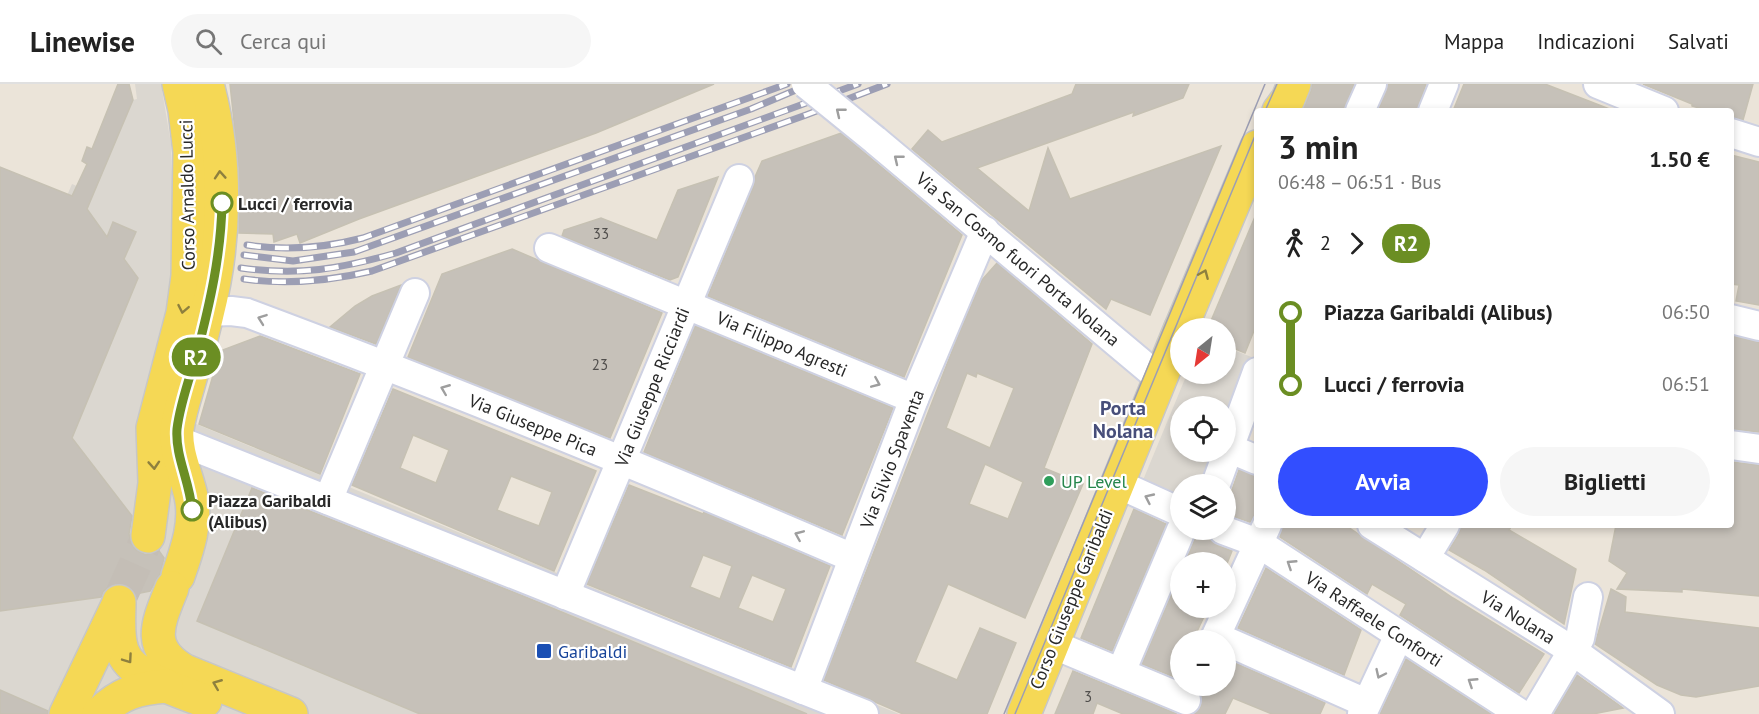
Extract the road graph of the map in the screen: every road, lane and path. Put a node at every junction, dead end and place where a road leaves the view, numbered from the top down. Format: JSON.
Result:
{"nodes":[{"id":1,"x":179,"y":84,"type":"edge"},
{"id":2,"x":207,"y":84,"type":"edge"},
{"id":3,"x":806,"y":84,"type":"edge"},
{"id":4,"x":1294,"y":84,"type":"edge"},
{"id":5,"x":1372,"y":84,"type":"edge"},
{"id":6,"x":1444,"y":84,"type":"edge"},
{"id":7,"x":1598,"y":84,"type":"edge"},
{"id":8,"x":1281,"y":108,"type":"edge"},
{"id":9,"x":1361,"y":108,"type":"edge"},
{"id":10,"x":1434,"y":108,"type":"edge"},
{"id":11,"x":1657,"y":108,"type":"edge"},
{"id":12,"x":1254,"y":162,"type":"edge"},
{"id":13,"x":739,"y":179,"type":"dead end"},
{"id":14,"x":1249,"y":186,"type":"edge"},
{"id":15,"x":985,"y":231,"type":"junction"},
{"id":16,"x":549,"y":248,"type":"dead end"},
{"id":17,"x":415,"y":293,"type":"dead end"},
{"id":18,"x":686,"y":304,"type":"junction"},
{"id":19,"x":208,"y":312,"type":"junction"},
{"id":20,"x":1186,"y":318,"type":"edge"},
{"id":21,"x":1734,"y":320,"type":"edge"},
{"id":22,"x":1759,"y":326,"type":"edge"},
{"id":23,"x":1170,"y":355,"type":"edge"},
{"id":24,"x":385,"y":364,"type":"junction"},
{"id":25,"x":1161,"y":376,"type":"junction"},
{"id":26,"x":1254,"y":380,"type":"edge"},
{"id":27,"x":914,"y":399,"type":"junction"},
{"id":28,"x":171,"y":423,"type":"junction"},
{"id":29,"x":1236,"y":425,"type":"edge"},
{"id":30,"x":1734,"y":445,"type":"edge"},
{"id":31,"x":1759,"y":448,"type":"edge"},
{"id":32,"x":1236,"y":452,"type":"edge"},
{"id":33,"x":1254,"y":459,"type":"edge"},
{"id":34,"x":621,"y":461,"type":"junction"},
{"id":35,"x":1118,"y":484,"type":"junction"},
{"id":36,"x":328,"y":500,"type":"junction"},
{"id":37,"x":1170,"y":507,"type":"edge"},
{"id":38,"x":1377,"y":528,"type":"edge"},
{"id":39,"x":1443,"y":528,"type":"edge"},
{"id":40,"x":1236,"y":531,"type":"edge"},
{"id":41,"x":1262,"y":534,"type":"edge"},
{"id":42,"x":147,"y":536,"type":"tunnel mouth"},
{"id":43,"x":1176,"y":540,"type":"edge"},
{"id":44,"x":853,"y":558,"type":"junction"},
{"id":45,"x":1425,"y":558,"type":"junction"},
{"id":46,"x":565,"y":595,"type":"junction"},
{"id":47,"x":1588,"y":597,"type":"dead end"},
{"id":48,"x":1224,"y":630,"type":"edge"},
{"id":49,"x":1398,"y":635,"type":"junction"},
{"id":50,"x":1052,"y":644,"type":"junction"},
{"id":51,"x":1236,"y":648,"type":"edge"},
{"id":52,"x":1573,"y":651,"type":"junction"},
{"id":53,"x":1121,"y":672,"type":"junction"},
{"id":54,"x":166,"y":686,"type":"junction"},
{"id":55,"x":802,"y":690,"type":"junction"},
{"id":56,"x":1189,"y":700,"type":"edge"},
{"id":57,"x":1364,"y":709,"type":"edge"},
{"id":58,"x":66,"y":714,"type":"edge"},
{"id":59,"x":99,"y":714,"type":"edge"},
{"id":60,"x":236,"y":714,"type":"edge"},
{"id":61,"x":291,"y":714,"type":"edge"},
{"id":62,"x":864,"y":714,"type":"edge"},
{"id":63,"x":1024,"y":714,"type":"edge"},
{"id":64,"x":1521,"y":714,"type":"edge"},
{"id":65,"x":1535,"y":714,"type":"edge"},
{"id":66,"x":1660,"y":714,"type":"edge"}],
"edges":[{"from":1,"to":28,"type":"main road","name":"Corso Arnaldo Lucci","one_way":true},
{"from":19,"to":2,"type":"main road","name":"Corso Arnaldo Lucci","one_way":true},
{"from":15,"to":3,"type":"street","name":"Via San Cosmo fuori Porta Nolana","one_way":true,"bridge":true},
{"from":4,"to":8,"type":"main road"},
{"from":5,"to":9,"type":"street"},
{"from":6,"to":10,"type":"street"},
{"from":7,"to":11,"type":"street"},
{"from":12,"to":14,"type":"main road"},
{"from":13,"to":18,"type":"street","name":"Via Giuseppe Ricciardi"},
{"from":20,"to":14,"type":"main road","one_way":true},
{"from":15,"to":25,"type":"street","name":"Via San Cosmo fuori Porta Nolana"},
{"from":15,"to":27,"type":"street","name":"Via Silvio Spaventa"},
{"from":16,"to":18,"type":"street","name":"Via Filippo Agresti"},
{"from":17,"to":24,"type":"street"},
{"from":18,"to":27,"type":"street","name":"Via Filippo Agresti","one_way":true},
{"from":18,"to":34,"type":"street","name":"Via Giuseppe Ricciardi"},
{"from":24,"to":19,"type":"street","name":"Via Giuseppe Pica","one_way":true},
{"from":19,"to":28,"type":"main road","name":"Corso Arnaldo Lucci"},
{"from":21,"to":22,"type":"street"},
{"from":23,"to":25,"type":"main road"},
{"from":34,"to":24,"type":"street","name":"Via Giuseppe Pica","one_way":true},
{"from":24,"to":36,"type":"street"},
{"from":25,"to":35,"type":"main road","name":"Corso Giuseppe Garibaldi"},
{"from":26,"to":29,"type":"street"},
{"from":27,"to":44,"type":"street","name":"Via Silvio Spaventa"},
{"from":28,"to":36,"type":"street"},
{"from":28,"to":42,"type":"main road","one_way":true},
{"from":61,"to":28,"type":"main road","one_way":true},
{"from":30,"to":31,"type":"street"},
{"from":32,"to":33,"type":"street"},
{"from":44,"to":34,"type":"street","name":"Via Giuseppe Pica","one_way":true},
{"from":34,"to":46,"type":"street","name":"Via Giuseppe Ricciardi"},
{"from":37,"to":35,"type":"street","one_way":true},
{"from":35,"to":50,"type":"main road","name":"Corso Giuseppe Garibaldi"},
{"from":36,"to":46,"type":"street"},
{"from":38,"to":45,"type":"street","name":"Via Nolana"},
{"from":39,"to":45,"type":"street"},
{"from":40,"to":41,"type":"street","name":"Via Raffaele Conforti"},
{"from":41,"to":48,"type":"street"},
{"from":49,"to":41,"type":"street","name":"Via Raffaele Conforti","one_way":true},
{"from":43,"to":53,"type":"street"},
{"from":44,"to":55,"type":"street","name":"Via Silvio Spaventa"},
{"from":45,"to":52,"type":"street","name":"Via Nolana"},
{"from":46,"to":55,"type":"street"},
{"from":47,"to":52,"type":"street"},
{"from":49,"to":57,"type":"street","one_way":true},
{"from":64,"to":49,"type":"street","name":"Via Raffaele Conforti","one_way":true},
{"from":50,"to":53,"type":"street"},
{"from":50,"to":63,"type":"main road","name":"Corso Giuseppe Garibaldi"},
{"from":51,"to":57,"type":"street"},
{"from":52,"to":65,"type":"street"},
{"from":52,"to":66,"type":"street","name":"Via Nolana"},
{"from":53,"to":56,"type":"street"},
{"from":58,"to":54,"type":"main road","one_way":true},
{"from":54,"to":59,"type":"main road"},
{"from":54,"to":60,"type":"main road"},
{"from":55,"to":62,"type":"street"}]}
